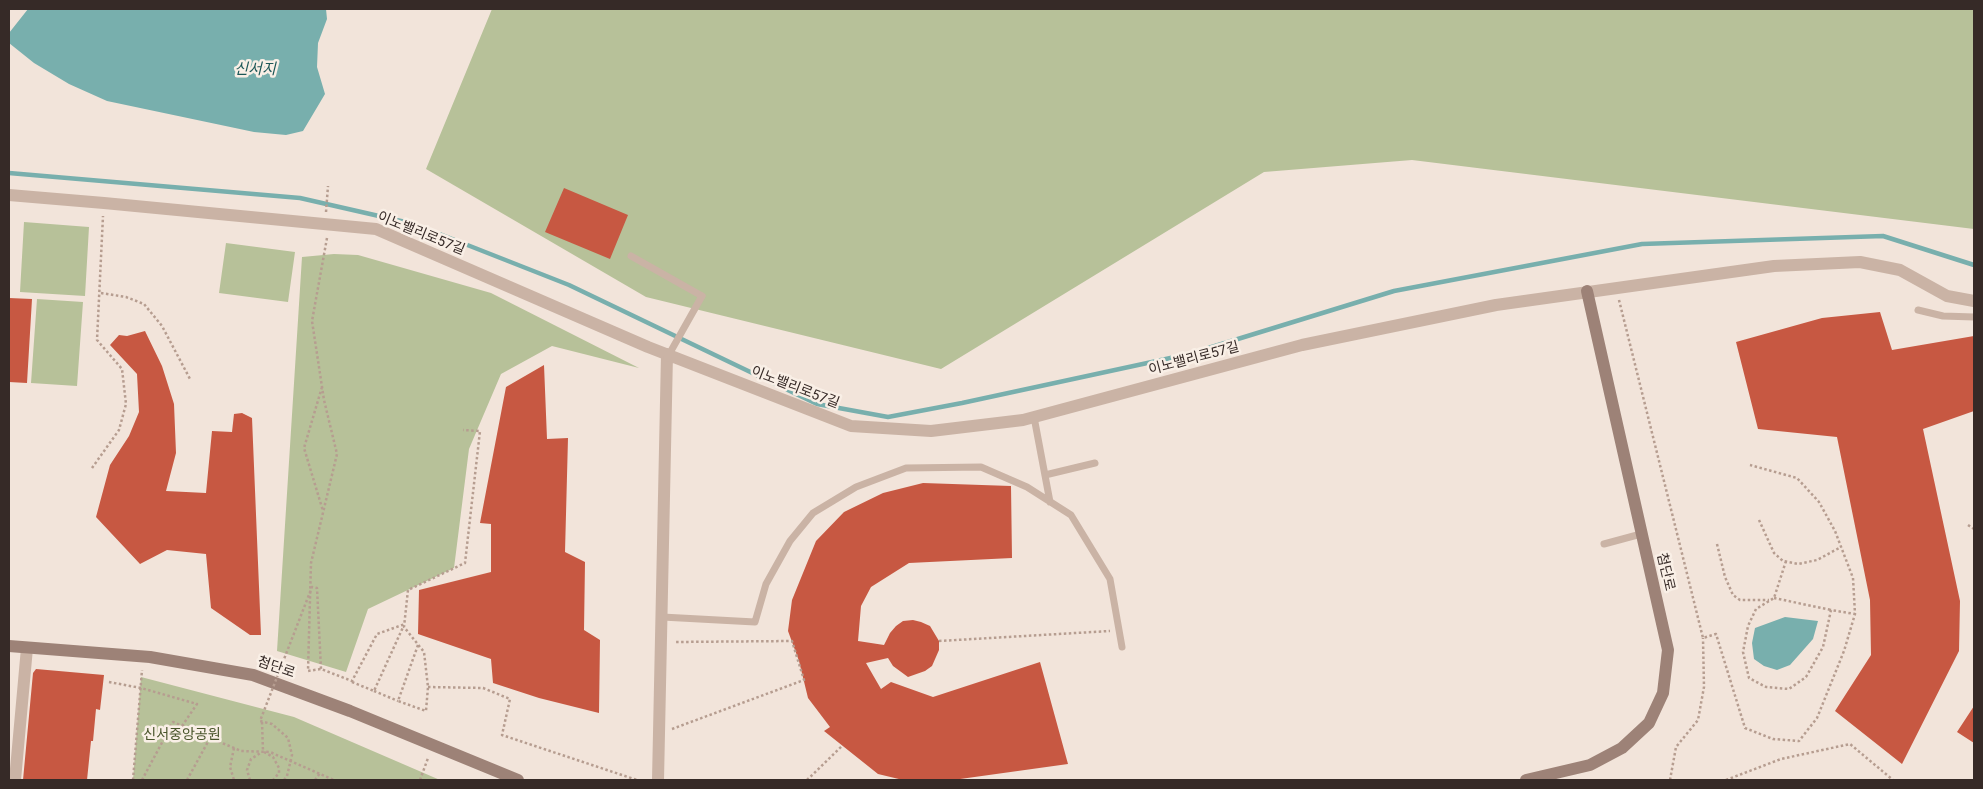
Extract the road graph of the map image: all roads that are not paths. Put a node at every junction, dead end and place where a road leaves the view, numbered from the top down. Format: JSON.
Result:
{"nodes":[{"id":1,"x":9,"y":195,"type":"edge"},
{"id":2,"x":631,"y":256,"type":"dead end"},
{"id":3,"x":1587,"y":291,"type":"junction"},
{"id":4,"x":1974,"y":301,"type":"edge"},
{"id":5,"x":1918,"y":310,"type":"dead end"},
{"id":6,"x":1974,"y":316,"type":"edge"},
{"id":7,"x":667,"y":356,"type":"junction"},
{"id":8,"x":1034,"y":417,"type":"junction"},
{"id":9,"x":1094,"y":464,"type":"dead end"},
{"id":10,"x":1045,"y":475,"type":"junction"},
{"id":11,"x":1050,"y":502,"type":"junction"},
{"id":12,"x":1641,"y":534,"type":"junction"},
{"id":13,"x":1604,"y":544,"type":"dead end"},
{"id":14,"x":662,"y":617,"type":"junction"},
{"id":15,"x":9,"y":646,"type":"edge"},
{"id":16,"x":1122,"y":647,"type":"dead end"},
{"id":17,"x":27,"y":648,"type":"junction"},
{"id":18,"x":12,"y":765,"type":"edge"},
{"id":19,"x":14,"y":780,"type":"edge"},
{"id":20,"x":518,"y":780,"type":"edge"},
{"id":21,"x":658,"y":780,"type":"edge"},
{"id":22,"x":1526,"y":780,"type":"edge"}],
"edges":[{"from":1,"to":7,"type":"street","name":"이노밸리로57길"},
{"from":2,"to":7,"type":"lane","bridge":true},
{"from":3,"to":4,"type":"street","name":"이노밸리로57길"},
{"from":3,"to":8,"type":"street","name":"이노밸리로57길"},
{"from":3,"to":12,"type":"street","name":"첨단로"},
{"from":5,"to":6,"type":"lane"},
{"from":7,"to":8,"type":"street","name":"이노밸리로57길"},
{"from":7,"to":14,"type":"street"},
{"from":8,"to":10,"type":"lane"},
{"from":9,"to":10,"type":"lane"},
{"from":10,"to":11,"type":"lane"},
{"from":11,"to":14,"type":"lane"},
{"from":11,"to":16,"type":"lane"},
{"from":12,"to":13,"type":"lane"},
{"from":12,"to":22,"type":"street","name":"첨단로"},
{"from":14,"to":21,"type":"street"},
{"from":15,"to":17,"type":"street","name":"첨단로"},
{"from":17,"to":18,"type":"street"},
{"from":17,"to":20,"type":"street","name":"첨단로"},
{"from":18,"to":19,"type":"street"}]}
